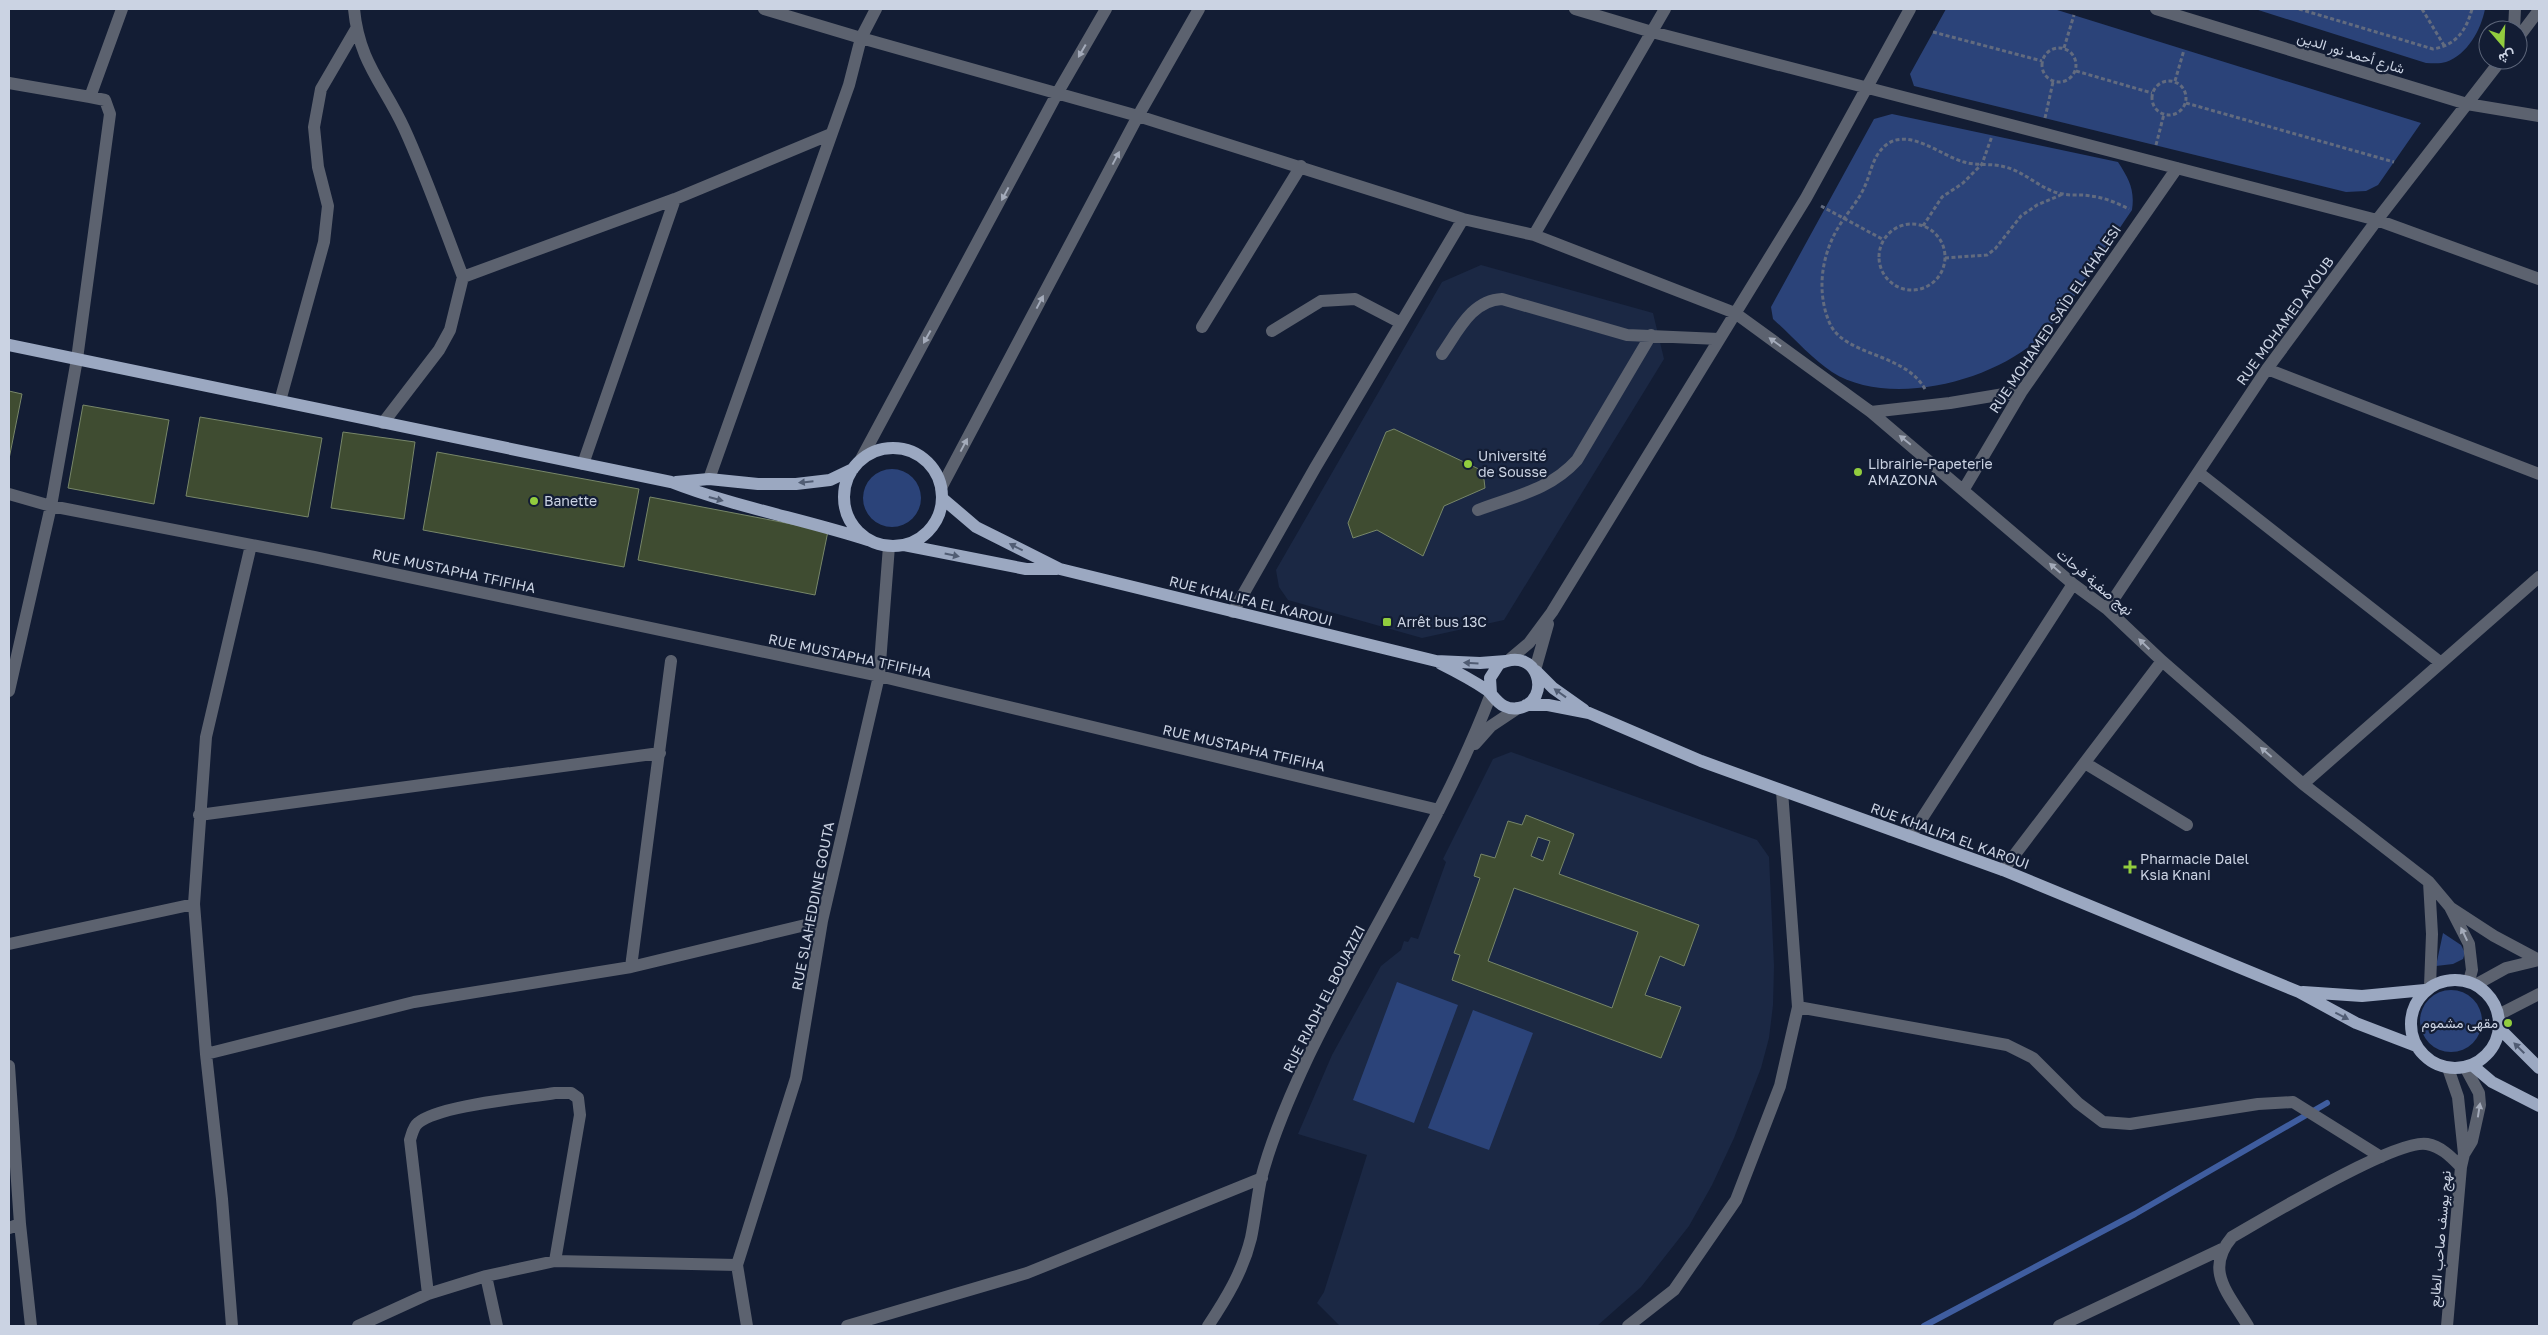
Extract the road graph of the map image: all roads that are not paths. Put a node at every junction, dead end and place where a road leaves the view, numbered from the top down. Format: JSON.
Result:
{"nodes":[{"id":1,"x":122,"y":9,"type":"edge"},
{"id":2,"x":354,"y":9,"type":"edge"},
{"id":3,"x":764,"y":9,"type":"edge"},
{"id":4,"x":876,"y":9,"type":"edge"},
{"id":5,"x":1106,"y":9,"type":"edge"},
{"id":6,"x":1200,"y":9,"type":"edge"},
{"id":7,"x":1575,"y":9,"type":"edge"},
{"id":8,"x":1665,"y":9,"type":"edge"},
{"id":9,"x":1910,"y":9,"type":"edge"},
{"id":10,"x":1917,"y":9,"type":"edge"},
{"id":11,"x":2156,"y":9,"type":"edge"},
{"id":12,"x":779,"y":10,"type":"edge"},
{"id":13,"x":2539,"y":10,"type":"edge"},
{"id":14,"x":1903,"y":24,"type":"junction"},
{"id":15,"x":2528,"y":25,"type":"edge"},
{"id":16,"x":356,"y":29,"type":"junction"},
{"id":17,"x":1652,"y":32,"type":"junction"},
{"id":18,"x":861,"y":38,"type":"junction"},
{"id":19,"x":2493,"y":70,"type":"edge"},
{"id":20,"x":9,"y":83,"type":"edge"},
{"id":21,"x":1869,"y":88,"type":"junction"},
{"id":22,"x":1058,"y":92,"type":"junction"},
{"id":23,"x":90,"y":96,"type":"junction"},
{"id":24,"x":2467,"y":104,"type":"junction"},
{"id":25,"x":1138,"y":116,"type":"junction"},
{"id":26,"x":2539,"y":116,"type":"edge"},
{"id":27,"x":832,"y":134,"type":"junction"},
{"id":28,"x":1300,"y":166,"type":"junction"},
{"id":29,"x":2176,"y":168,"type":"junction"},
{"id":30,"x":676,"y":198,"type":"junction"},
{"id":31,"x":1463,"y":219,"type":"junction"},
{"id":32,"x":2377,"y":220,"type":"junction"},
{"id":33,"x":1534,"y":236,"type":"junction"},
{"id":34,"x":463,"y":277,"type":"junction"},
{"id":35,"x":2539,"y":279,"type":"edge"},
{"id":36,"x":1736,"y":313,"type":"junction"},
{"id":37,"x":1401,"y":323,"type":"junction"},
{"id":38,"x":1202,"y":327,"type":"dead end"},
{"id":39,"x":1272,"y":331,"type":"dead end"},
{"id":40,"x":1650,"y":335,"type":"junction"},
{"id":41,"x":1719,"y":339,"type":"junction"},
{"id":42,"x":9,"y":345,"type":"edge"},
{"id":43,"x":1442,"y":354,"type":"dead end"},
{"id":44,"x":78,"y":359,"type":"junction"},
{"id":45,"x":2267,"y":368,"type":"junction"},
{"id":46,"x":2022,"y":390,"type":"junction"},
{"id":47,"x":280,"y":401,"type":"junction"},
{"id":48,"x":1870,"y":412,"type":"junction"},
{"id":49,"x":383,"y":423,"type":"junction"},
{"id":50,"x":583,"y":464,"type":"junction"},
{"id":51,"x":857,"y":464,"type":"junction"},
{"id":52,"x":2199,"y":473,"type":"junction"},
{"id":53,"x":2539,"y":474,"type":"edge"},
{"id":54,"x":709,"y":479,"type":"junction"},
{"id":55,"x":670,"y":482,"type":"junction"},
{"id":56,"x":1964,"y":489,"type":"junction"},
{"id":57,"x":942,"y":493,"type":"junction"},
{"id":58,"x":9,"y":494,"type":"edge"},
{"id":59,"x":51,"y":506,"type":"junction"},
{"id":60,"x":1478,"y":510,"type":"dead end"},
{"id":61,"x":868,"y":540,"type":"junction"},
{"id":62,"x":251,"y":545,"type":"junction"},
{"id":63,"x":904,"y":545,"type":"junction"},
{"id":64,"x":889,"y":546,"type":"junction"},
{"id":65,"x":1060,"y":569,"type":"junction"},
{"id":66,"x":2539,"y":578,"type":"edge"},
{"id":67,"x":2073,"y":584,"type":"junction"},
{"id":68,"x":2107,"y":609,"type":"junction"},
{"id":69,"x":1233,"y":612,"type":"junction"},
{"id":70,"x":1552,"y":612,"type":"junction"},
{"id":71,"x":1508,"y":660,"type":"junction"},
{"id":72,"x":671,"y":661,"type":"dead end"},
{"id":73,"x":1436,"y":661,"type":"junction"},
{"id":74,"x":2162,"y":661,"type":"junction"},
{"id":75,"x":2441,"y":664,"type":"junction"},
{"id":76,"x":1534,"y":670,"type":"junction"},
{"id":77,"x":879,"y":676,"type":"junction"},
{"id":78,"x":9,"y":691,"type":"edge"},
{"id":79,"x":1491,"y":694,"type":"junction"},
{"id":80,"x":1522,"y":707,"type":"junction"},
{"id":81,"x":1588,"y":713,"type":"junction"},
{"id":82,"x":1470,"y":750,"type":"junction"},
{"id":83,"x":660,"y":753,"type":"junction"},
{"id":84,"x":2085,"y":764,"type":"junction"},
{"id":85,"x":2303,"y":784,"type":"junction"},
{"id":86,"x":1782,"y":791,"type":"junction"},
{"id":87,"x":1439,"y":810,"type":"junction"},
{"id":88,"x":199,"y":815,"type":"junction"},
{"id":89,"x":2187,"y":826,"type":"dead end"},
{"id":90,"x":1910,"y":837,"type":"junction"},
{"id":91,"x":2003,"y":870,"type":"junction"},
{"id":92,"x":2429,"y":882,"type":"junction"},
{"id":93,"x":194,"y":904,"type":"junction"},
{"id":94,"x":2450,"y":907,"type":"junction"},
{"id":95,"x":822,"y":921,"type":"junction"},
{"id":96,"x":9,"y":944,"type":"edge"},
{"id":97,"x":2539,"y":960,"type":"edge"},
{"id":98,"x":631,"y":967,"type":"junction"},
{"id":99,"x":2473,"y":983,"type":"junction"},
{"id":100,"x":2428,"y":988,"type":"junction"},
{"id":101,"x":2300,"y":992,"type":"junction"},
{"id":102,"x":2539,"y":994,"type":"edge"},
{"id":103,"x":1798,"y":1007,"type":"junction"},
{"id":104,"x":2498,"y":1015,"type":"junction"},
{"id":105,"x":2499,"y":1028,"type":"junction"},
{"id":106,"x":2416,"y":1046,"type":"junction"},
{"id":107,"x":206,"y":1054,"type":"junction"},
{"id":108,"x":9,"y":1066,"type":"edge"},
{"id":109,"x":2468,"y":1066,"type":"junction"},
{"id":110,"x":2448,"y":1068,"type":"junction"},
{"id":111,"x":2539,"y":1068,"type":"edge"},
{"id":112,"x":2539,"y":1106,"type":"edge"},
{"id":113,"x":2464,"y":1154,"type":"junction"},
{"id":114,"x":2382,"y":1157,"type":"junction"},
{"id":115,"x":2461,"y":1167,"type":"junction"},
{"id":116,"x":1262,"y":1178,"type":"junction"},
{"id":117,"x":14,"y":1226,"type":"edge"},
{"id":118,"x":2222,"y":1249,"type":"junction"},
{"id":119,"x":555,"y":1262,"type":"junction"},
{"id":120,"x":737,"y":1266,"type":"junction"},
{"id":121,"x":486,"y":1276,"type":"junction"},
{"id":122,"x":428,"y":1294,"type":"junction"},
{"id":123,"x":2450,"y":1323,"type":"edge"},
{"id":124,"x":31,"y":1326,"type":"edge"},
{"id":125,"x":232,"y":1326,"type":"edge"},
{"id":126,"x":358,"y":1326,"type":"edge"},
{"id":127,"x":497,"y":1326,"type":"edge"},
{"id":128,"x":747,"y":1326,"type":"edge"},
{"id":129,"x":847,"y":1326,"type":"edge"},
{"id":130,"x":1208,"y":1326,"type":"edge"},
{"id":131,"x":1628,"y":1326,"type":"edge"},
{"id":132,"x":2059,"y":1326,"type":"edge"},
{"id":133,"x":2248,"y":1326,"type":"edge"}],
"edges":[{"from":1,"to":23,"type":"street"},
{"from":2,"to":16,"type":"street"},
{"from":3,"to":12,"type":"street","name":"نهج صفية فرحات"},
{"from":4,"to":18,"type":"street"},
{"from":5,"to":22,"type":"street","one_way":true},
{"from":6,"to":25,"type":"street"},
{"from":7,"to":17,"type":"street"},
{"from":8,"to":17,"type":"street"},
{"from":9,"to":14,"type":"street"},
{"from":10,"to":14,"type":"street"},
{"from":11,"to":24,"type":"street","name":"شارع أحمد نور الدين"},
{"from":12,"to":18,"type":"street","name":"نهج صفية فرحات"},
{"from":13,"to":15,"type":"street"},
{"from":14,"to":21,"type":"street"},
{"from":16,"to":34,"type":"street"},
{"from":16,"to":47,"type":"street"},
{"from":17,"to":21,"type":"street"},
{"from":17,"to":33,"type":"street"},
{"from":18,"to":22,"type":"street","name":"نهج صفية فرحات"},
{"from":18,"to":27,"type":"street"},
{"from":19,"to":24,"type":"street","name":"RUE MOHAMED AYOUB"},
{"from":20,"to":23,"type":"street"},
{"from":21,"to":29,"type":"street"},
{"from":21,"to":36,"type":"street"},
{"from":22,"to":25,"type":"street","name":"نهج صفية فرحات"},
{"from":22,"to":51,"type":"street","one_way":true},
{"from":23,"to":44,"type":"street"},
{"from":24,"to":26,"type":"street","name":"شارع أحمد نور الدين"},
{"from":24,"to":32,"type":"street","name":"RUE MOHAMED AYOUB"},
{"from":25,"to":28,"type":"street","name":"نهج صفية فرحات"},
{"from":57,"to":25,"type":"street","one_way":true},
{"from":27,"to":30,"type":"street"},
{"from":27,"to":54,"type":"street"},
{"from":28,"to":31,"type":"street","name":"نهج صفية فرحات"},
{"from":28,"to":38,"type":"street"},
{"from":29,"to":32,"type":"street"},
{"from":29,"to":46,"type":"street","name":"RUE MOHAMED SAÏD EL KHALESI"},
{"from":30,"to":34,"type":"street"},
{"from":30,"to":50,"type":"street"},
{"from":31,"to":33,"type":"street","name":"نهج صفية فرحات"},
{"from":31,"to":37,"type":"street"},
{"from":32,"to":35,"type":"street"},
{"from":32,"to":45,"type":"street","name":"RUE MOHAMED AYOUB"},
{"from":33,"to":36,"type":"street","name":"نهج صفية فرحات"},
{"from":34,"to":49,"type":"street"},
{"from":36,"to":41,"type":"street"},
{"from":48,"to":36,"type":"street","name":"نهج صفية فرحات","one_way":true},
{"from":37,"to":39,"type":"street"},
{"from":37,"to":69,"type":"street"},
{"from":40,"to":41,"type":"street"},
{"from":40,"to":43,"type":"street"},
{"from":40,"to":60,"type":"street"},
{"from":41,"to":70,"type":"street"},
{"from":42,"to":44,"type":"main road"},
{"from":44,"to":47,"type":"main road"},
{"from":44,"to":59,"type":"street"},
{"from":45,"to":52,"type":"street","name":"RUE MOHAMED AYOUB"},
{"from":45,"to":53,"type":"street"},
{"from":46,"to":48,"type":"street"},
{"from":46,"to":56,"type":"street","name":"RUE MOHAMED SAÏD EL KHALESI"},
{"from":47,"to":49,"type":"main road"},
{"from":56,"to":48,"type":"street","name":"نهج صفية فرحات","one_way":true},
{"from":49,"to":50,"type":"main road"},
{"from":50,"to":55,"type":"main road"},
{"from":51,"to":54,"type":"main road","one_way":true},
{"from":51,"to":57,"type":"main road"},
{"from":51,"to":61,"type":"main road"},
{"from":52,"to":68,"type":"street","name":"RUE MOHAMED AYOUB"},
{"from":52,"to":75,"type":"street"},
{"from":54,"to":55,"type":"main road"},
{"from":55,"to":61,"type":"main road","one_way":true},
{"from":67,"to":56,"type":"street","name":"نهج صفية فرحات","one_way":true},
{"from":57,"to":63,"type":"main road"},
{"from":65,"to":57,"type":"main road","name":"RUE KHALIFA EL KAROUI","one_way":true},
{"from":58,"to":59,"type":"street","name":"RUE MUSTAPHA TFIFIHA"},
{"from":59,"to":62,"type":"street","name":"RUE MUSTAPHA TFIFIHA"},
{"from":59,"to":78,"type":"street"},
{"from":61,"to":64,"type":"main road"},
{"from":62,"to":77,"type":"street","name":"RUE MUSTAPHA TFIFIHA"},
{"from":62,"to":88,"type":"street"},
{"from":63,"to":64,"type":"main road"},
{"from":63,"to":65,"type":"main road","name":"RUE KHALIFA EL KAROUI","one_way":true},
{"from":64,"to":77,"type":"street","name":"RUE SLAHEDDINE GOUTA"},
{"from":65,"to":69,"type":"main road","name":"RUE KHALIFA EL KAROUI"},
{"from":66,"to":75,"type":"street"},
{"from":67,"to":68,"type":"street","name":"نهج صفية فرحات"},
{"from":67,"to":90,"type":"street"},
{"from":74,"to":68,"type":"street","name":"نهج صفية فرحات","one_way":true},
{"from":69,"to":73,"type":"main road","name":"RUE KHALIFA EL KAROUI"},
{"from":70,"to":71,"type":"street"},
{"from":70,"to":76,"type":"street"},
{"from":71,"to":73,"type":"main road","name":"RUE KHALIFA EL KAROUI","one_way":true},
{"from":71,"to":76,"type":"main road"},
{"from":71,"to":79,"type":"main road"},
{"from":72,"to":83,"type":"street"},
{"from":73,"to":79,"type":"main road","name":"RUE KHALIFA EL KAROUI"},
{"from":74,"to":84,"type":"street"},
{"from":85,"to":74,"type":"street","name":"نهج صفية فرحات","one_way":true},
{"from":75,"to":85,"type":"street"},
{"from":76,"to":80,"type":"main road"},
{"from":81,"to":76,"type":"main road","name":"RUE KHALIFA EL KAROUI","one_way":true},
{"from":77,"to":87,"type":"street","name":"RUE MUSTAPHA TFIFIHA"},
{"from":77,"to":95,"type":"street","name":"RUE SLAHEDDINE GOUTA"},
{"from":79,"to":80,"type":"main road"},
{"from":79,"to":82,"type":"street","name":"RUE RIADH EL BOUAZIZI"},
{"from":80,"to":81,"type":"main road","name":"RUE KHALIFA EL KAROUI"},
{"from":80,"to":82,"type":"street","name":"RUE RIADH EL BOUAZIZI"},
{"from":81,"to":86,"type":"main road","name":"RUE KHALIFA EL KAROUI"},
{"from":82,"to":87,"type":"street","name":"RUE RIADH EL BOUAZIZI"},
{"from":83,"to":88,"type":"street"},
{"from":83,"to":98,"type":"street"},
{"from":84,"to":89,"type":"street"},
{"from":84,"to":91,"type":"street"},
{"from":85,"to":92,"type":"street","name":"نهج صفية فرحات"},
{"from":86,"to":90,"type":"main road","name":"RUE KHALIFA EL KAROUI"},
{"from":86,"to":103,"type":"street"},
{"from":87,"to":116,"type":"street","name":"RUE RIADH EL BOUAZIZI"},
{"from":88,"to":93,"type":"street"},
{"from":90,"to":91,"type":"main road","name":"RUE KHALIFA EL KAROUI"},
{"from":91,"to":101,"type":"main road","name":"RUE KHALIFA EL KAROUI"},
{"from":92,"to":94,"type":"street","name":"نهج صفية فرحات"},
{"from":92,"to":100,"type":"street"},
{"from":93,"to":96,"type":"street"},
{"from":93,"to":107,"type":"street"},
{"from":94,"to":97,"type":"street"},
{"from":99,"to":94,"type":"street","name":"نهج صفية فرحات","one_way":true},
{"from":95,"to":98,"type":"street"},
{"from":95,"to":120,"type":"street","name":"RUE SLAHEDDINE GOUTA"},
{"from":97,"to":99,"type":"street"},
{"from":98,"to":107,"type":"street"},
{"from":99,"to":100,"type":"main road"},
{"from":99,"to":104,"type":"main road"},
{"from":100,"to":101,"type":"main road","name":"RUE KHALIFA EL KAROUI"},
{"from":100,"to":106,"type":"main road"},
{"from":101,"to":106,"type":"main road","name":"RUE KHALIFA EL KAROUI","one_way":true},
{"from":102,"to":104,"type":"street"},
{"from":103,"to":114,"type":"street"},
{"from":103,"to":131,"type":"street"},
{"from":104,"to":105,"type":"main road"},
{"from":105,"to":109,"type":"main road"},
{"from":111,"to":105,"type":"main road","one_way":true},
{"from":106,"to":110,"type":"main road"},
{"from":107,"to":125,"type":"street"},
{"from":108,"to":117,"type":"street"},
{"from":109,"to":110,"type":"main road"},
{"from":109,"to":112,"type":"main road"},
{"from":113,"to":109,"type":"street","name":"نهج يوسف صاحب الطابع","one_way":true},
{"from":110,"to":113,"type":"street","name":"نهج يوسف صاحب الطابع"},
{"from":113,"to":115,"type":"street","name":"نهج يوسف صاحب الطابع"},
{"from":114,"to":115,"type":"street"},
{"from":114,"to":118,"type":"street"},
{"from":115,"to":123,"type":"street","name":"نهج يوسف صاحب الطابع"},
{"from":116,"to":129,"type":"street"},
{"from":116,"to":130,"type":"street","name":"RUE RIADH EL BOUAZIZI"},
{"from":117,"to":124,"type":"street"},
{"from":118,"to":132,"type":"street"},
{"from":118,"to":133,"type":"street"},
{"from":119,"to":120,"type":"street"},
{"from":119,"to":121,"type":"street"},
{"from":119,"to":122,"type":"street"},
{"from":120,"to":128,"type":"street"},
{"from":121,"to":122,"type":"street"},
{"from":121,"to":127,"type":"street"},
{"from":122,"to":126,"type":"street"}]}
